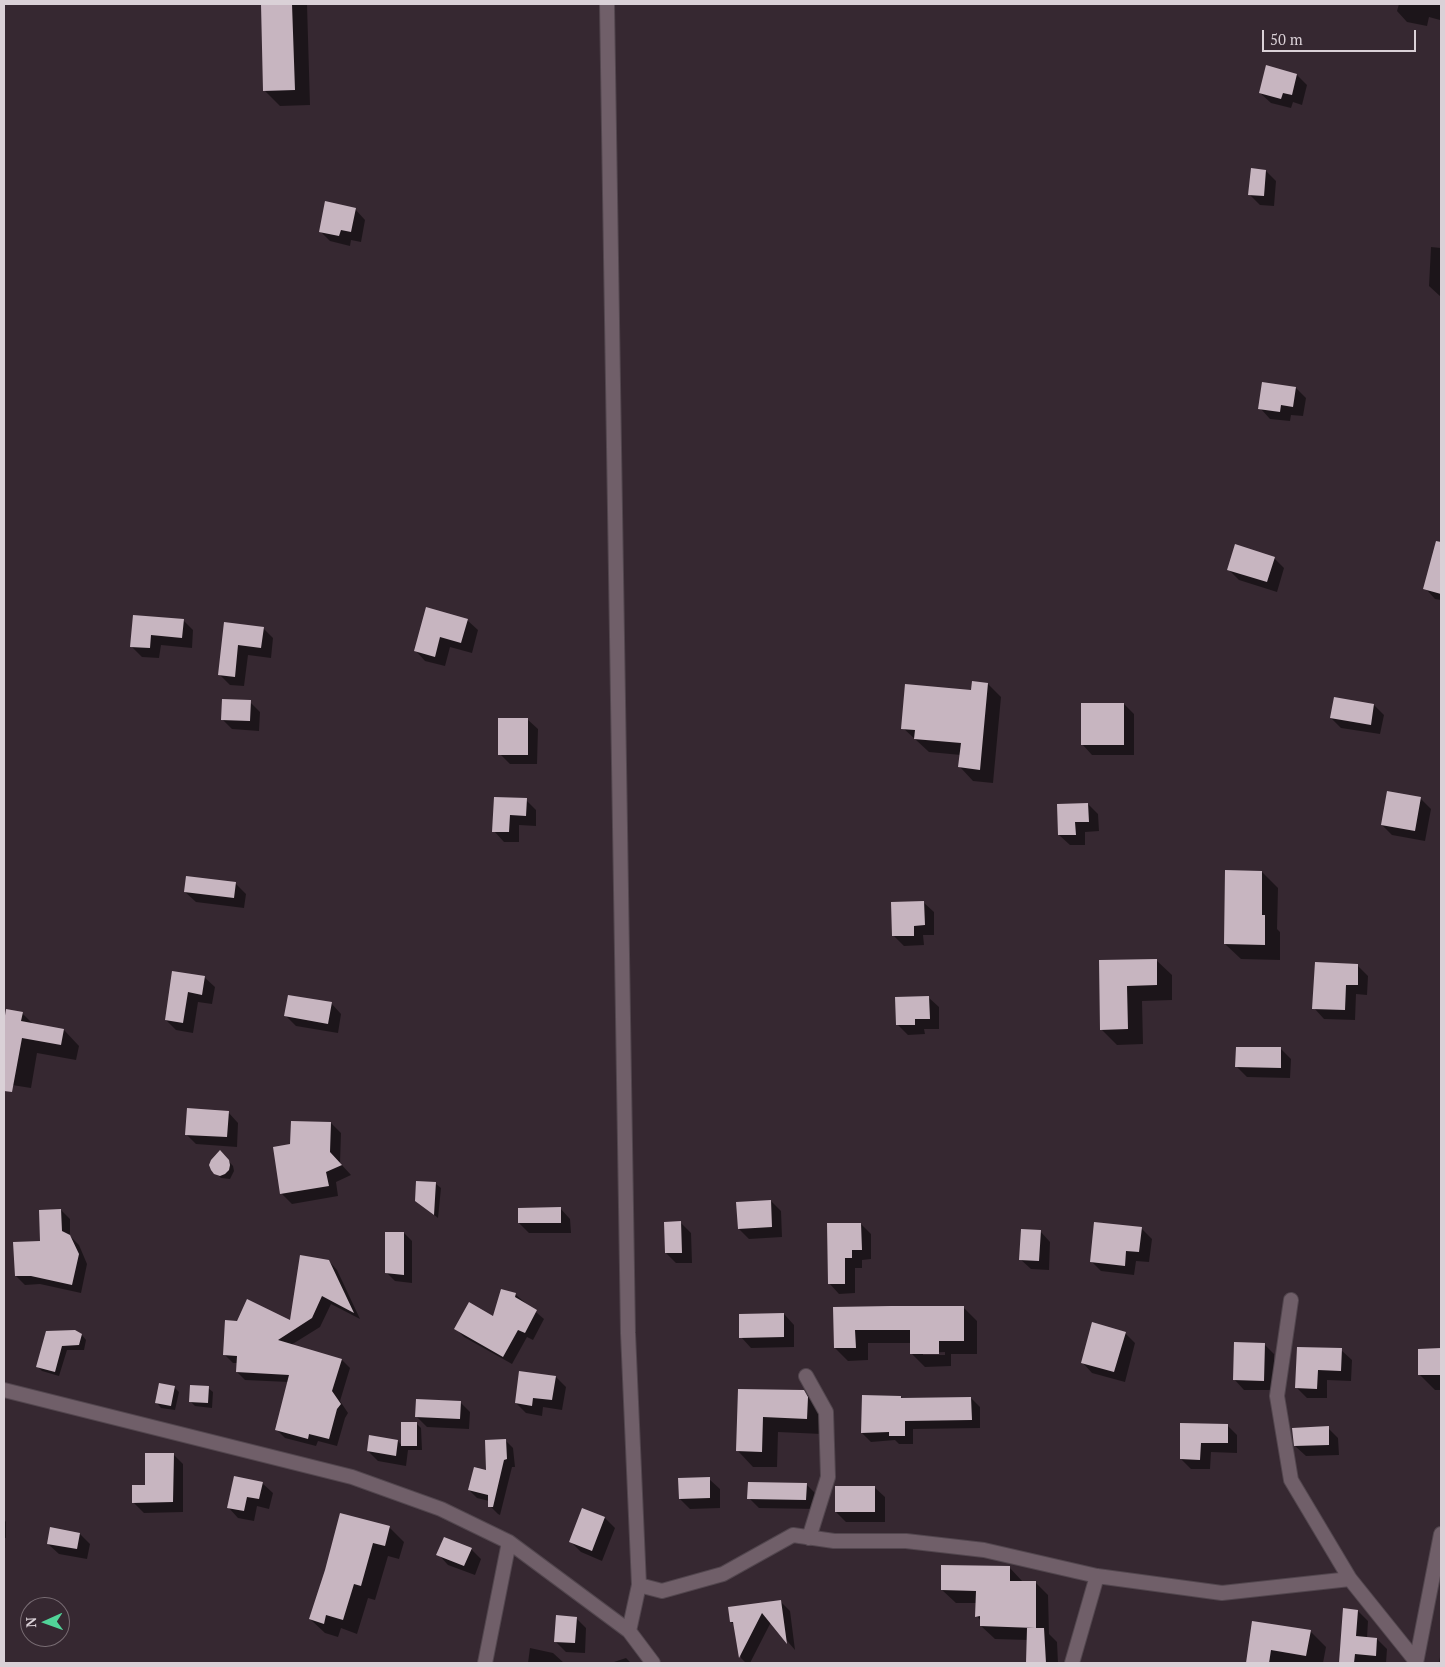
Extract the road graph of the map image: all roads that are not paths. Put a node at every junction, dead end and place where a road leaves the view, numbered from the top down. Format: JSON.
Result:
{"nodes":[{"id":1,"x":607,"y":4,"type":"edge"},
{"id":2,"x":1291,"y":1300,"type":"dead end"},
{"id":3,"x":806,"y":1376,"type":"dead end"},
{"id":4,"x":4,"y":1390,"type":"edge"},
{"id":5,"x":1441,"y":1534,"type":"edge"},
{"id":6,"x":809,"y":1538,"type":"junction"},
{"id":7,"x":510,"y":1542,"type":"junction"},
{"id":8,"x":1097,"y":1576,"type":"junction"},
{"id":9,"x":1350,"y":1580,"type":"junction"},
{"id":10,"x":639,"y":1585,"type":"junction"},
{"id":11,"x":629,"y":1631,"type":"junction"},
{"id":12,"x":1416,"y":1661,"type":"edge"},
{"id":13,"x":485,"y":1663,"type":"edge"},
{"id":14,"x":653,"y":1663,"type":"edge"},
{"id":15,"x":1072,"y":1663,"type":"edge"}],
"edges":[{"from":1,"to":10,"type":"street"},
{"from":2,"to":9,"type":"street"},
{"from":3,"to":6,"type":"street"},
{"from":4,"to":7,"type":"street"},
{"from":5,"to":12,"type":"street"},
{"from":6,"to":8,"type":"street"},
{"from":6,"to":10,"type":"street"},
{"from":7,"to":11,"type":"street"},
{"from":7,"to":13,"type":"street"},
{"from":8,"to":9,"type":"street"},
{"from":8,"to":15,"type":"street"},
{"from":9,"to":12,"type":"street"},
{"from":10,"to":11,"type":"street"},
{"from":11,"to":14,"type":"street"}]}
